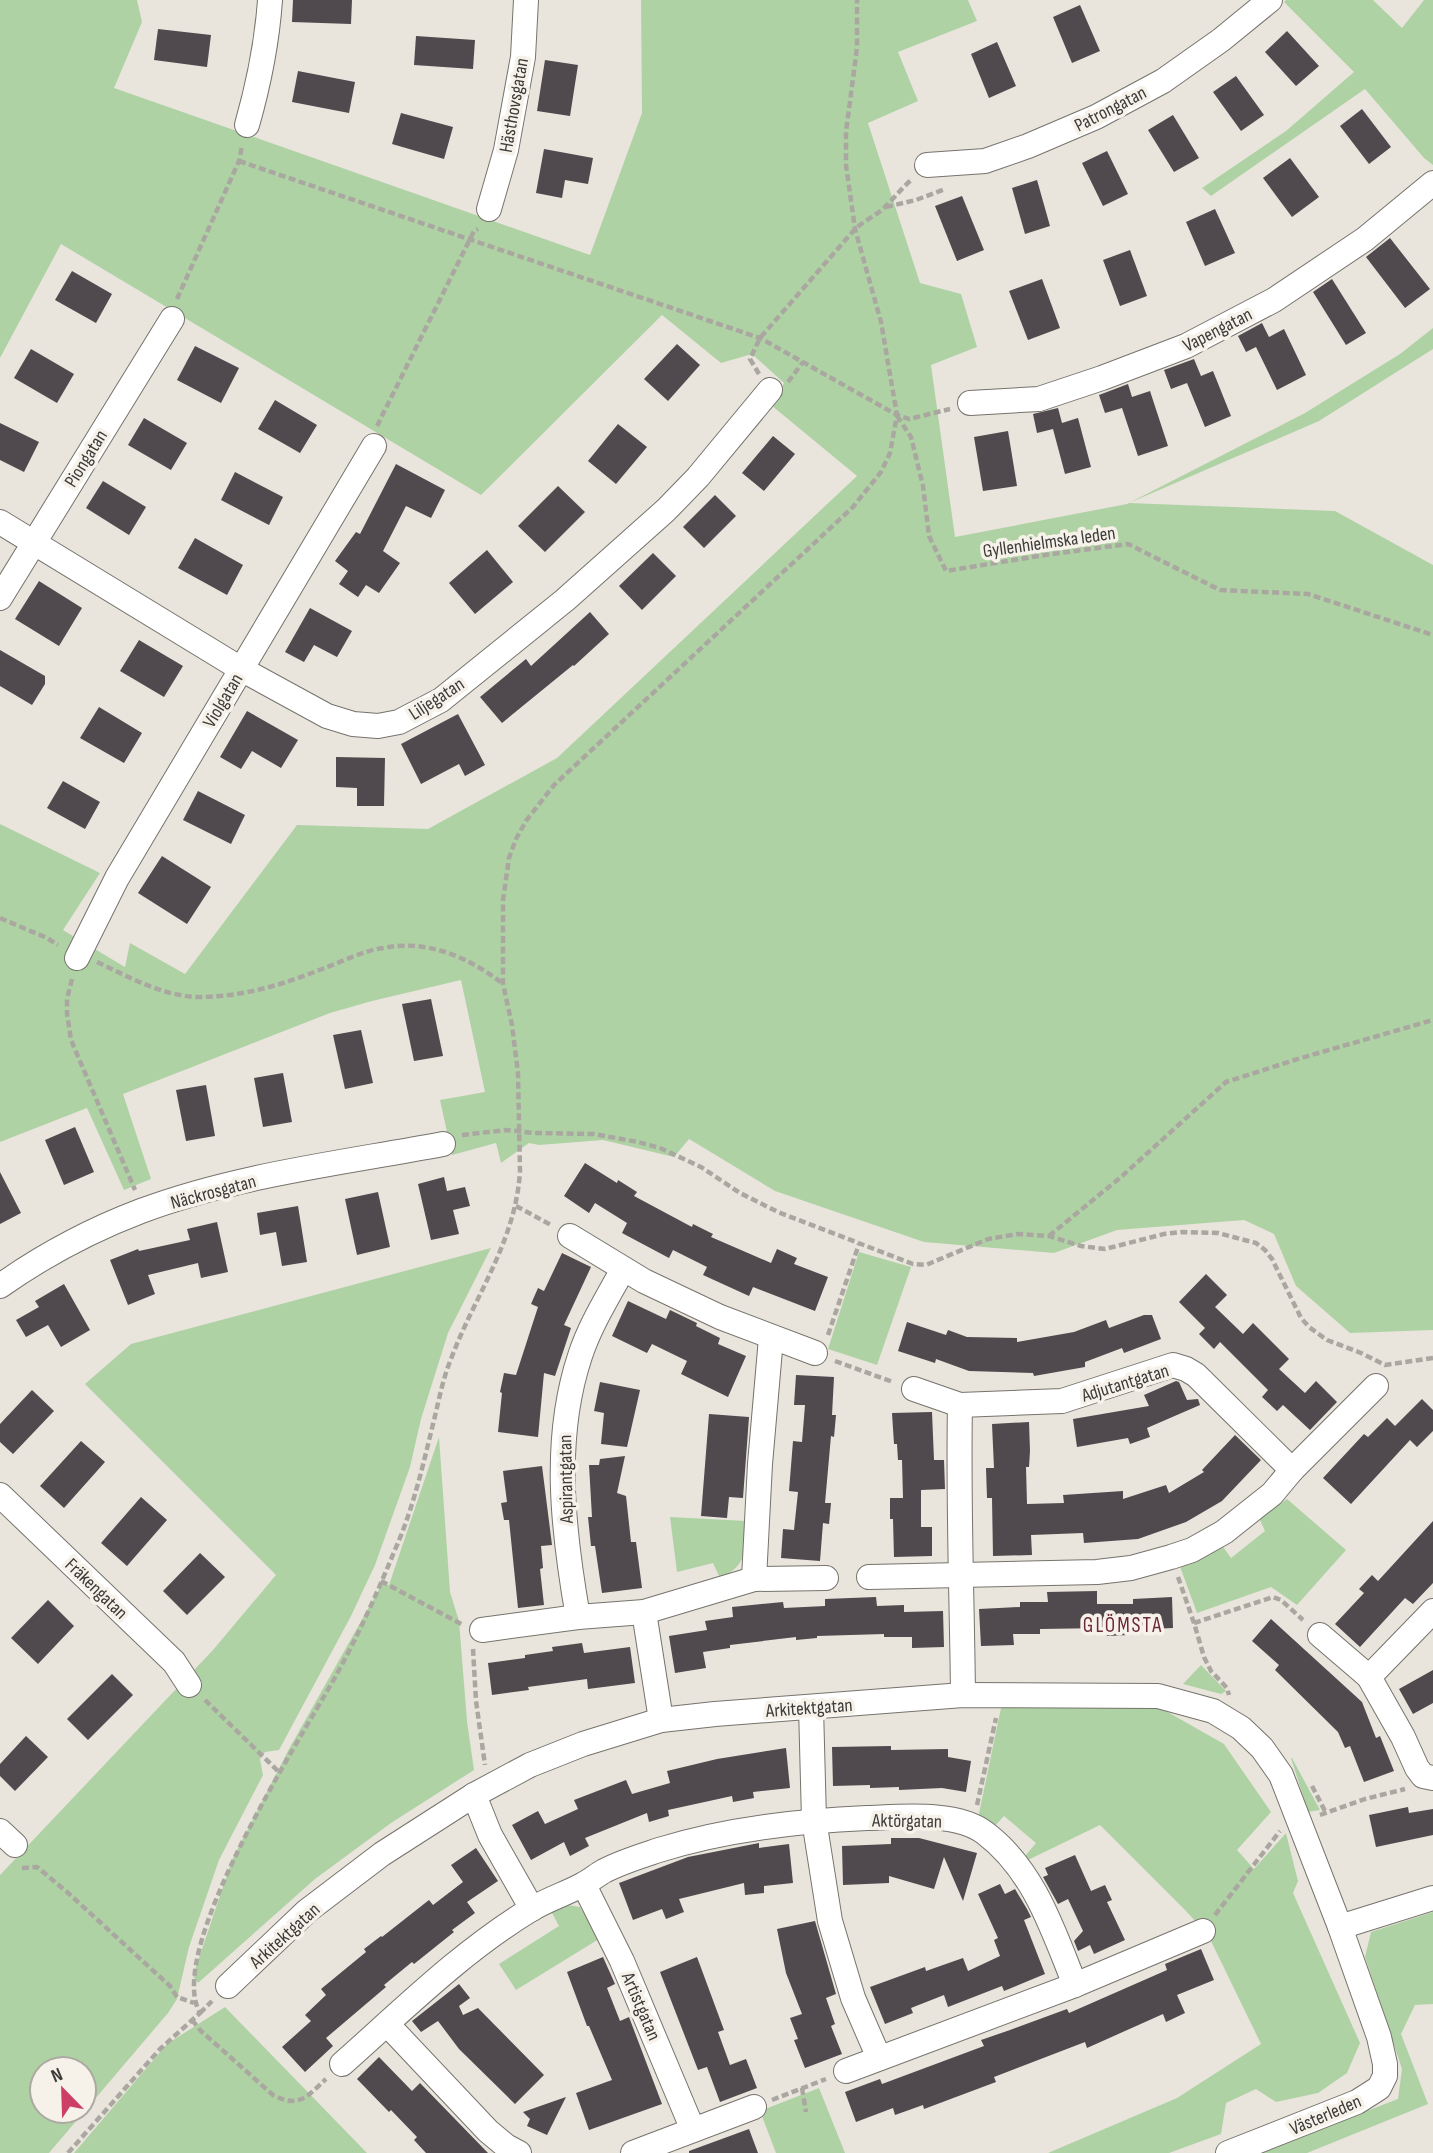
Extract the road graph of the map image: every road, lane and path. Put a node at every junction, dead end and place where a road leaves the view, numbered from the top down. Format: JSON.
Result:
{"nodes":[{"id":1,"x":270,"y":0,"type":"edge"},
{"id":2,"x":526,"y":0,"type":"edge"},
{"id":3,"x":858,"y":0,"type":"edge"},
{"id":4,"x":1270,"y":0,"type":"edge"},
{"id":5,"x":247,"y":125,"type":"dead end"},
{"id":6,"x":927,"y":165,"type":"joint"},
{"id":7,"x":1433,"y":183,"type":"edge"},
{"id":8,"x":489,"y":209,"type":"joint"},
{"id":9,"x":855,"y":229,"type":"junction"},
{"id":10,"x":470,"y":238,"type":"junction"},
{"id":11,"x":172,"y":319,"type":"joint"},
{"id":12,"x":760,"y":338,"type":"junction"},
{"id":13,"x":770,"y":390,"type":"joint"},
{"id":14,"x":970,"y":404,"type":"joint"},
{"id":15,"x":897,"y":415,"type":"junction"},
{"id":16,"x":374,"y":446,"type":"joint"},
{"id":17,"x":0,"y":522,"type":"edge"},
{"id":18,"x":34,"y":542,"type":"junction"},
{"id":19,"x":0,"y":598,"type":"edge"},
{"id":20,"x":1433,"y":635,"type":"edge"},
{"id":21,"x":241,"y":669,"type":"junction"},
{"id":22,"x":0,"y":918,"type":"edge"},
{"id":23,"x":78,"y":958,"type":"junction"},
{"id":24,"x":503,"y":984,"type":"junction"},
{"id":25,"x":1433,"y":1020,"type":"edge"},
{"id":26,"x":520,"y":1132,"type":"junction"},
{"id":27,"x":443,"y":1144,"type":"joint"},
{"id":28,"x":137,"y":1195,"type":"dead end"},
{"id":29,"x":516,"y":1206,"type":"junction"},
{"id":30,"x":570,"y":1236,"type":"joint"},
{"id":31,"x":1049,"y":1236,"type":"junction"},
{"id":32,"x":859,"y":1243,"type":"junction"},
{"id":33,"x":624,"y":1269,"type":"junction"},
{"id":34,"x":0,"y":1286,"type":"edge"},
{"id":35,"x":771,"y":1338,"type":"junction"},
{"id":36,"x":818,"y":1354,"type":"junction"},
{"id":37,"x":1433,"y":1358,"type":"edge"},
{"id":38,"x":1376,"y":1387,"type":"dead end"},
{"id":39,"x":914,"y":1389,"type":"joint"},
{"id":40,"x":960,"y":1405,"type":"junction"},
{"id":41,"x":1292,"y":1471,"type":"junction"},
{"id":42,"x":0,"y":1495,"type":"edge"},
{"id":43,"x":1171,"y":1557,"type":"junction"},
{"id":44,"x":962,"y":1574,"type":"junction"},
{"id":45,"x":869,"y":1577,"type":"dead end"},
{"id":46,"x":826,"y":1578,"type":"dead end"},
{"id":47,"x":754,"y":1579,"type":"junction"},
{"id":48,"x":381,"y":1581,"type":"junction"},
{"id":49,"x":1433,"y":1611,"type":"edge"},
{"id":50,"x":644,"y":1612,"type":"junction"},
{"id":51,"x":578,"y":1617,"type":"junction"},
{"id":52,"x":1195,"y":1623,"type":"junction"},
{"id":53,"x":477,"y":1631,"type":"junction"},
{"id":54,"x":1320,"y":1635,"type":"joint"},
{"id":55,"x":1369,"y":1677,"type":"junction"},
{"id":56,"x":189,"y":1685,"type":"joint"},
{"id":57,"x":962,"y":1695,"type":"junction"},
{"id":58,"x":1001,"y":1696,"type":"junction"},
{"id":59,"x":811,"y":1707,"type":"junction"},
{"id":60,"x":1218,"y":1714,"type":"junction"},
{"id":61,"x":661,"y":1720,"type":"junction"},
{"id":62,"x":280,"y":1773,"type":"junction"},
{"id":63,"x":1433,"y":1778,"type":"edge"},
{"id":64,"x":484,"y":1790,"type":"junction"},
{"id":65,"x":814,"y":1820,"type":"junction"},
{"id":66,"x":972,"y":1826,"type":"junction"},
{"id":67,"x":9,"y":1848,"type":"edge"},
{"id":68,"x":584,"y":1885,"type":"junction"},
{"id":69,"x":1433,"y":1898,"type":"edge"},
{"id":70,"x":532,"y":1909,"type":"junction"},
{"id":71,"x":1340,"y":1927,"type":"junction"},
{"id":72,"x":1203,"y":1931,"type":"dead end"},
{"id":73,"x":1075,"y":1985,"type":"junction"},
{"id":74,"x":228,"y":1986,"type":"dead end"},
{"id":75,"x":194,"y":2003,"type":"junction"},
{"id":76,"x":192,"y":2020,"type":"junction"},
{"id":77,"x":387,"y":2024,"type":"junction"},
{"id":78,"x":879,"y":2058,"type":"junction"},
{"id":79,"x":342,"y":2064,"type":"joint"},
{"id":80,"x":846,"y":2071,"type":"joint"},
{"id":81,"x":802,"y":2088,"type":"junction"},
{"id":82,"x":754,"y":2107,"type":"joint"},
{"id":83,"x":806,"y":2112,"type":"dead end"},
{"id":84,"x":693,"y":2130,"type":"junction"},
{"id":85,"x":68,"y":2153,"type":"edge"},
{"id":86,"x":519,"y":2153,"type":"edge"},
{"id":87,"x":633,"y":2153,"type":"edge"},
{"id":88,"x":1228,"y":2153,"type":"edge"}],
"edges":[{"from":1,"to":5,"type":"street"},
{"from":2,"to":8,"type":"street","name":"Hästhovsgatan"},
{"from":3,"to":9,"type":"path"},
{"from":4,"to":6,"type":"street","name":"Patrongatan"},
{"from":6,"to":9,"type":"path"},
{"from":7,"to":14,"type":"street","name":"Vapengatan"},
{"from":8,"to":10,"type":"path"},
{"from":9,"to":12,"type":"path"},
{"from":9,"to":15,"type":"path"},
{"from":10,"to":11,"type":"path"},
{"from":10,"to":12,"type":"path"},
{"from":10,"to":16,"type":"path"},
{"from":11,"to":18,"type":"street","name":"Piongatan"},
{"from":12,"to":13,"type":"path"},
{"from":12,"to":15,"type":"path"},
{"from":13,"to":21,"type":"street","name":"Liljegatan"},
{"from":14,"to":15,"type":"path"},
{"from":15,"to":20,"type":"path","name":"Gyllenhielmska leden"},
{"from":15,"to":24,"type":"path"},
{"from":16,"to":21,"type":"street","name":"Violgatan"},
{"from":17,"to":18,"type":"street","name":"Liljegatan"},
{"from":18,"to":19,"type":"street","name":"Piongatan"},
{"from":18,"to":21,"type":"street","name":"Liljegatan"},
{"from":21,"to":23,"type":"street","name":"Violgatan"},
{"from":22,"to":23,"type":"path"},
{"from":23,"to":24,"type":"path"},
{"from":23,"to":28,"type":"path"},
{"from":24,"to":26,"type":"path"},
{"from":25,"to":31,"type":"path"},
{"from":26,"to":27,"type":"path"},
{"from":26,"to":29,"type":"path"},
{"from":26,"to":32,"type":"path"},
{"from":27,"to":34,"type":"street","name":"Näckrosgatan"},
{"from":29,"to":30,"type":"path"},
{"from":29,"to":48,"type":"path"},
{"from":30,"to":33,"type":"street"},
{"from":31,"to":32,"type":"path"},
{"from":31,"to":37,"type":"path"},
{"from":32,"to":36,"type":"path"},
{"from":33,"to":35,"type":"street"},
{"from":33,"to":51,"type":"street","name":"Aspirantgatan"},
{"from":35,"to":36,"type":"street"},
{"from":35,"to":47,"type":"street"},
{"from":36,"to":39,"type":"path"},
{"from":38,"to":41,"type":"street"},
{"from":39,"to":40,"type":"street","name":"Adjutantgatan"},
{"from":40,"to":41,"type":"street","name":"Adjutantgatan"},
{"from":40,"to":44,"type":"street"},
{"from":41,"to":43,"type":"street"},
{"from":42,"to":56,"type":"street","name":"Fräkengatan"},
{"from":43,"to":44,"type":"street"},
{"from":43,"to":52,"type":"path"},
{"from":44,"to":45,"type":"street"},
{"from":44,"to":57,"type":"street"},
{"from":46,"to":47,"type":"street"},
{"from":47,"to":50,"type":"street"},
{"from":48,"to":53,"type":"path"},
{"from":48,"to":62,"type":"path"},
{"from":49,"to":55,"type":"street"},
{"from":50,"to":51,"type":"street"},
{"from":50,"to":61,"type":"street"},
{"from":51,"to":53,"type":"street"},
{"from":52,"to":54,"type":"path"},
{"from":52,"to":60,"type":"path"},
{"from":53,"to":64,"type":"path"},
{"from":54,"to":55,"type":"street"},
{"from":55,"to":63,"type":"street"},
{"from":56,"to":62,"type":"path"},
{"from":57,"to":58,"type":"street","name":"Arkitektgatan"},
{"from":57,"to":59,"type":"street","name":"Arkitektgatan"},
{"from":58,"to":60,"type":"street","name":"Arkitektgatan"},
{"from":58,"to":66,"type":"path"},
{"from":59,"to":61,"type":"street","name":"Arkitektgatan"},
{"from":59,"to":65,"type":"street"},
{"from":60,"to":71,"type":"street","name":"Arkitektgatan"},
{"from":61,"to":64,"type":"street","name":"Arkitektgatan"},
{"from":62,"to":75,"type":"path"},
{"from":64,"to":70,"type":"street"},
{"from":64,"to":74,"type":"street","name":"Arkitektgatan"},
{"from":65,"to":66,"type":"street","name":"Aktörgatan"},
{"from":65,"to":68,"type":"street","name":"Aktörgatan"},
{"from":65,"to":78,"type":"street"},
{"from":66,"to":73,"type":"street","name":"Aktörgatan"},
{"from":67,"to":75,"type":"path"},
{"from":68,"to":70,"type":"street"},
{"from":68,"to":84,"type":"street","name":"Artistgatan"},
{"from":69,"to":71,"type":"street"},
{"from":70,"to":77,"type":"street"},
{"from":71,"to":88,"type":"street","name":"Västerleden"},
{"from":72,"to":73,"type":"street"},
{"from":73,"to":78,"type":"street"},
{"from":75,"to":76,"type":"path"},
{"from":76,"to":79,"type":"path"},
{"from":76,"to":85,"type":"path"},
{"from":77,"to":79,"type":"street"},
{"from":77,"to":86,"type":"street"},
{"from":78,"to":80,"type":"street"},
{"from":80,"to":81,"type":"path"},
{"from":81,"to":82,"type":"path"},
{"from":81,"to":83,"type":"path"},
{"from":82,"to":84,"type":"street"},
{"from":84,"to":87,"type":"street"}]}
